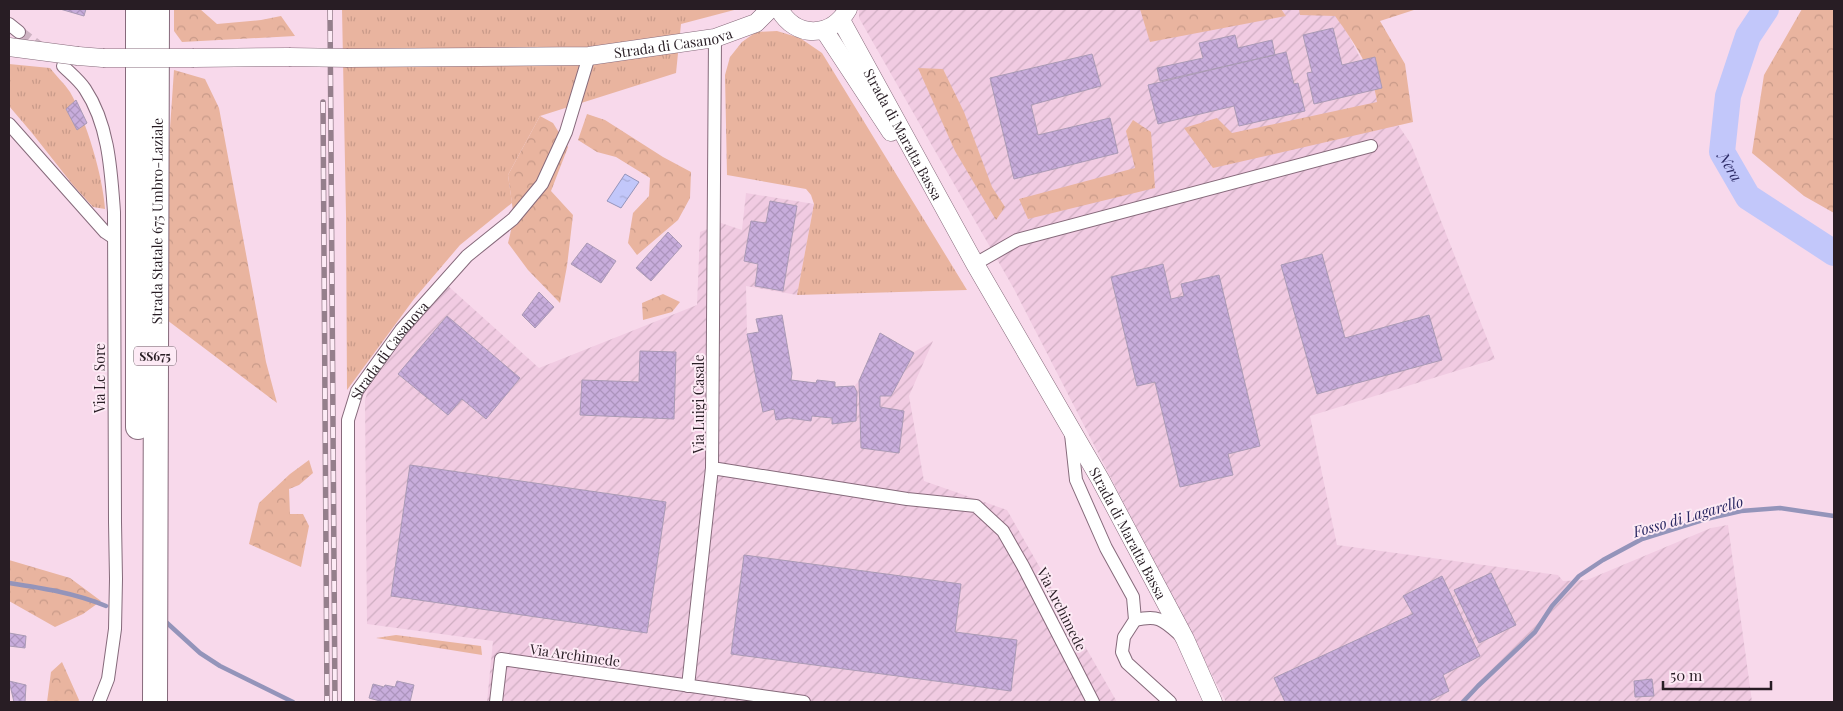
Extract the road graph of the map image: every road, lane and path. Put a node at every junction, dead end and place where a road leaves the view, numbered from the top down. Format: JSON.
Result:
{"nodes":[{"id":1,"x":138,"y":9,"type":"edge"},
{"id":2,"x":156,"y":9,"type":"edge"},
{"id":3,"x":770,"y":9,"type":"edge"},
{"id":4,"x":779,"y":9,"type":"edge"},
{"id":5,"x":844,"y":14,"type":"edge"},
{"id":6,"x":756,"y":23,"type":"junction"},
{"id":7,"x":793,"y":25,"type":"junction"},
{"id":8,"x":824,"y":30,"type":"junction"},
{"id":9,"x":715,"y":38,"type":"junction"},
{"id":10,"x":9,"y":47,"type":"edge"},
{"id":11,"x":589,"y":56,"type":"junction"},
{"id":12,"x":64,"y":66,"type":"dead end"},
{"id":13,"x":9,"y":124,"type":"edge"},
{"id":14,"x":1371,"y":146,"type":"dead end"},
{"id":15,"x":114,"y":238,"type":"junction"},
{"id":16,"x":972,"y":256,"type":"junction"},
{"id":17,"x":1070,"y":426,"type":"junction"},
{"id":18,"x":712,"y":468,"type":"junction"},
{"id":19,"x":1003,"y":531,"type":"joint"},
{"id":20,"x":1135,"y":620,"type":"junction"},
{"id":21,"x":1185,"y":638,"type":"junction"},
{"id":22,"x":688,"y":686,"type":"junction"},
{"id":23,"x":99,"y":702,"type":"edge"},
{"id":24,"x":138,"y":702,"type":"edge"},
{"id":25,"x":154,"y":702,"type":"edge"},
{"id":26,"x":348,"y":702,"type":"edge"},
{"id":27,"x":496,"y":702,"type":"edge"},
{"id":28,"x":804,"y":702,"type":"edge"},
{"id":29,"x":1093,"y":702,"type":"edge"},
{"id":30,"x":1170,"y":702,"type":"edge"},
{"id":31,"x":1213,"y":702,"type":"edge"}],
"edges":[{"from":1,"to":24,"type":"highway","name":"Strada Statale 675 Umbro-Laziale","number":"SS675"},
{"from":2,"to":25,"type":"highway","name":"Strada Statale 675 Umbro-Laziale","number":"SS675"},
{"from":3,"to":6,"type":"main road","name":"Strada di Casanova"},
{"from":4,"to":7,"type":"main road"},
{"from":5,"to":8,"type":"main road","name":"Strada di Maratta Bassa"},
{"from":5,"to":16,"type":"main road","name":"Strada di Maratta Bassa"},
{"from":6,"to":7,"type":"main road","name":"Strada di Casanova"},
{"from":6,"to":9,"type":"main road","name":"Strada di Casanova"},
{"from":7,"to":8,"type":"main road"},
{"from":8,"to":16,"type":"main road","name":"Strada di Maratta Bassa"},
{"from":9,"to":11,"type":"main road","name":"Strada di Casanova"},
{"from":9,"to":18,"type":"street","name":"Via Luigi Casale"},
{"from":10,"to":11,"type":"main road","name":"Strada di Casanova","bridge":true},
{"from":11,"to":26,"type":"street","name":"Strada di Casanova"},
{"from":12,"to":15,"type":"street","name":"Via Le Sore"},
{"from":13,"to":15,"type":"street"},
{"from":14,"to":16,"type":"street"},
{"from":15,"to":23,"type":"street","name":"Via Le Sore"},
{"from":16,"to":17,"type":"main road","name":"Strada di Maratta Bassa"},
{"from":17,"to":20,"type":"street","name":"Strada di Maratta Bassa"},
{"from":17,"to":21,"type":"main road","name":"Strada di Maratta Bassa"},
{"from":18,"to":19,"type":"street","name":"Via Luigi Casale"},
{"from":18,"to":22,"type":"street"},
{"from":19,"to":29,"type":"street","name":"Via Archimede"},
{"from":20,"to":21,"type":"street","name":"Strada di Maratta Bassa"},
{"from":20,"to":30,"type":"street"},
{"from":21,"to":31,"type":"main road","name":"Strada di Maratta Bassa"},
{"from":22,"to":27,"type":"street","name":"Via Archimede"},
{"from":22,"to":28,"type":"street","name":"Via Archimede"}]}
